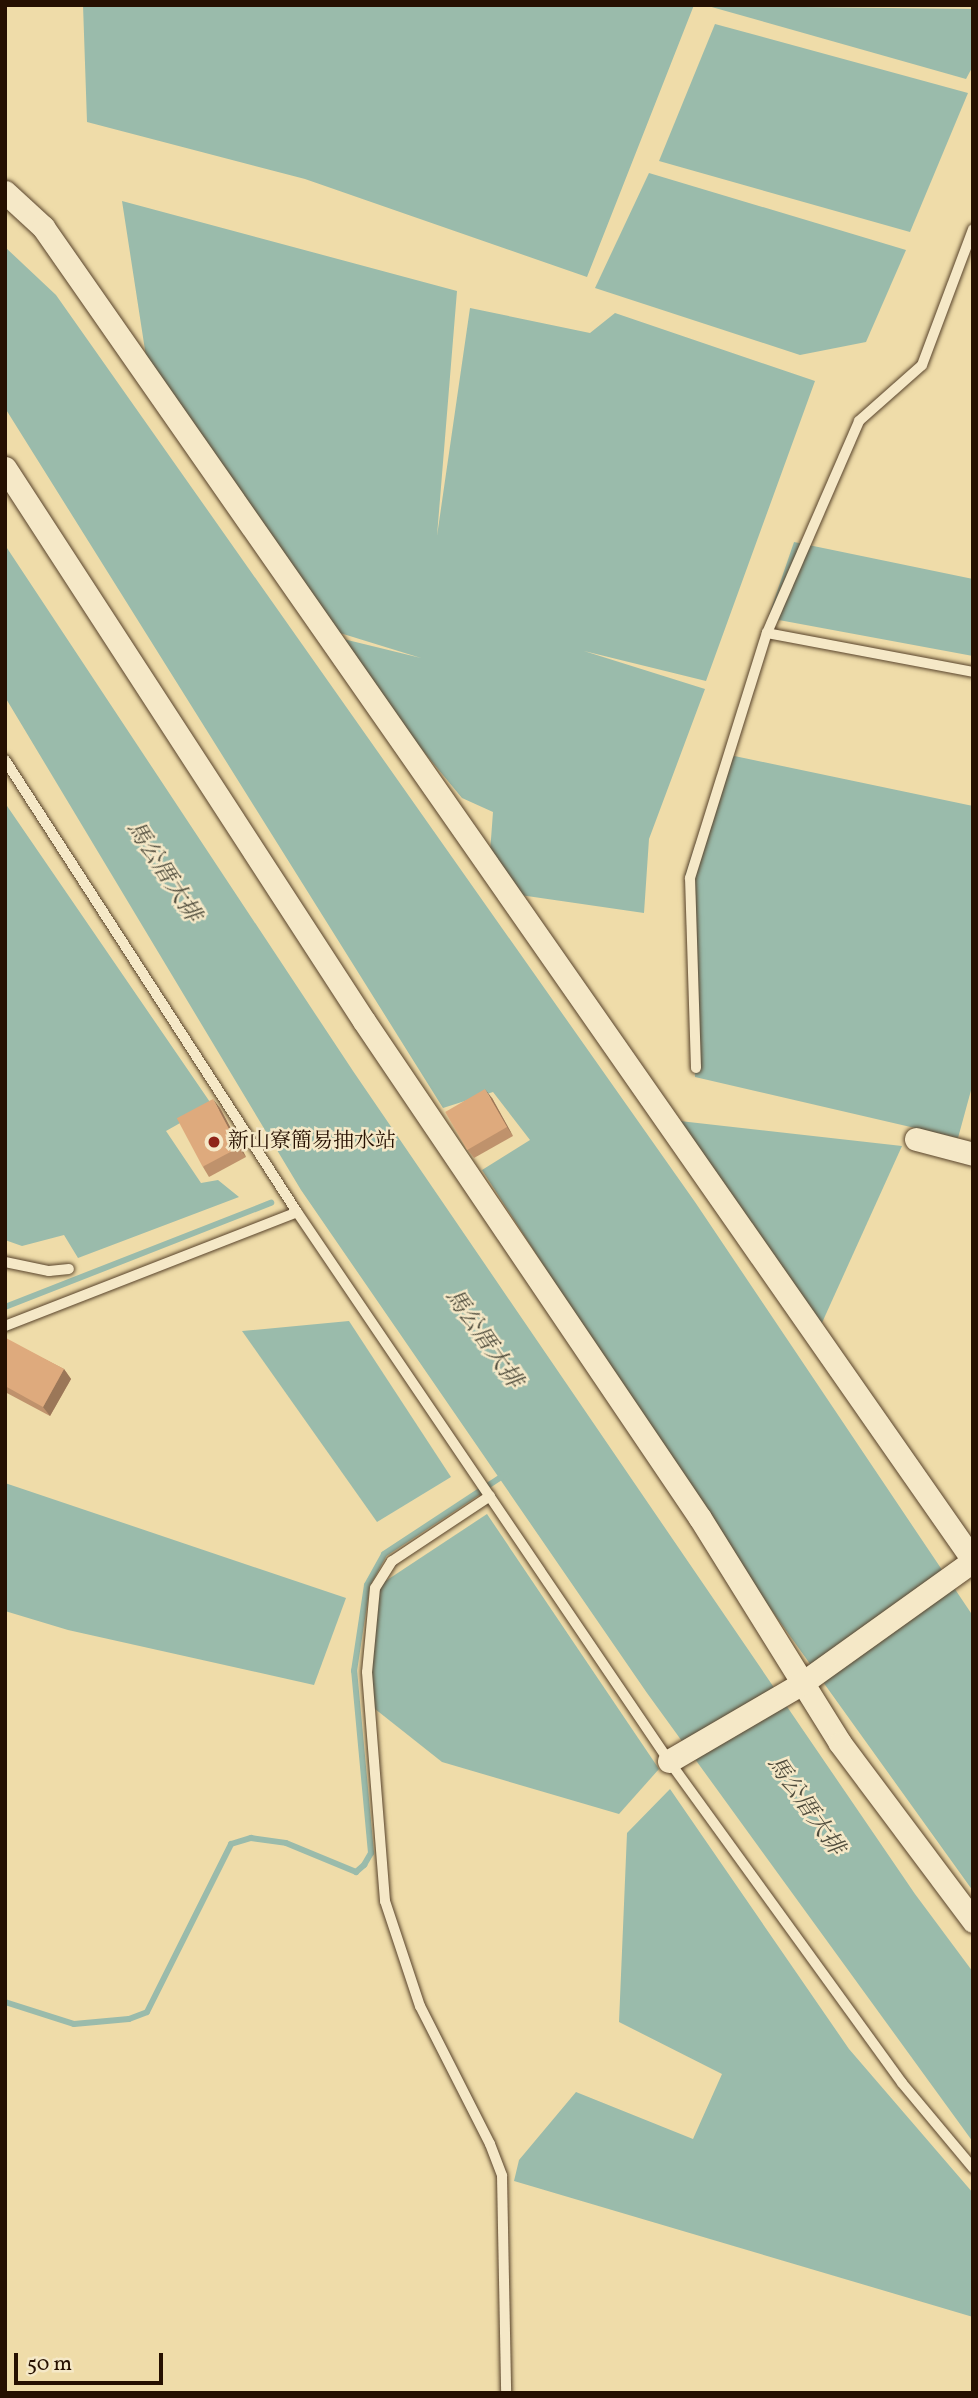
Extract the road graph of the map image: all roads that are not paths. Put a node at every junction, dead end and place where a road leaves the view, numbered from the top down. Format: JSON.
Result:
{"nodes":[{"id":1,"x":5,"y":192,"type":"edge"},
{"id":2,"x":973,"y":229,"type":"edge"},
{"id":3,"x":5,"y":468,"type":"edge"},
{"id":4,"x":767,"y":633,"type":"junction"},
{"id":5,"x":973,"y":672,"type":"edge"},
{"id":6,"x":5,"y":760,"type":"edge"},
{"id":7,"x":696,"y":1068,"type":"dead end"},
{"id":8,"x":916,"y":1139,"type":"dead end"},
{"id":9,"x":973,"y":1154,"type":"edge"},
{"id":10,"x":297,"y":1212,"type":"junction"},
{"id":11,"x":5,"y":1262,"type":"edge"},
{"id":12,"x":68,"y":1269,"type":"dead end"},
{"id":13,"x":5,"y":1326,"type":"edge"},
{"id":14,"x":489,"y":1495,"type":"junction"},
{"id":15,"x":973,"y":1560,"type":"edge"},
{"id":16,"x":801,"y":1684,"type":"junction"},
{"id":17,"x":669,"y":1761,"type":"junction"},
{"id":18,"x":973,"y":1921,"type":"edge"},
{"id":19,"x":973,"y":2168,"type":"edge"},
{"id":20,"x":506,"y":2393,"type":"edge"}],
"edges":[{"from":1,"to":15,"type":"street"},
{"from":2,"to":4,"type":"lane"},
{"from":3,"to":16,"type":"street"},
{"from":4,"to":5,"type":"lane"},
{"from":4,"to":7,"type":"lane"},
{"from":6,"to":10,"type":"lane"},
{"from":8,"to":9,"type":"street"},
{"from":10,"to":13,"type":"lane"},
{"from":10,"to":14,"type":"lane"},
{"from":11,"to":12,"type":"lane"},
{"from":14,"to":17,"type":"lane"},
{"from":14,"to":20,"type":"lane"},
{"from":15,"to":16,"type":"street"},
{"from":16,"to":17,"type":"street"},
{"from":16,"to":18,"type":"street"},
{"from":17,"to":19,"type":"lane"}]}
